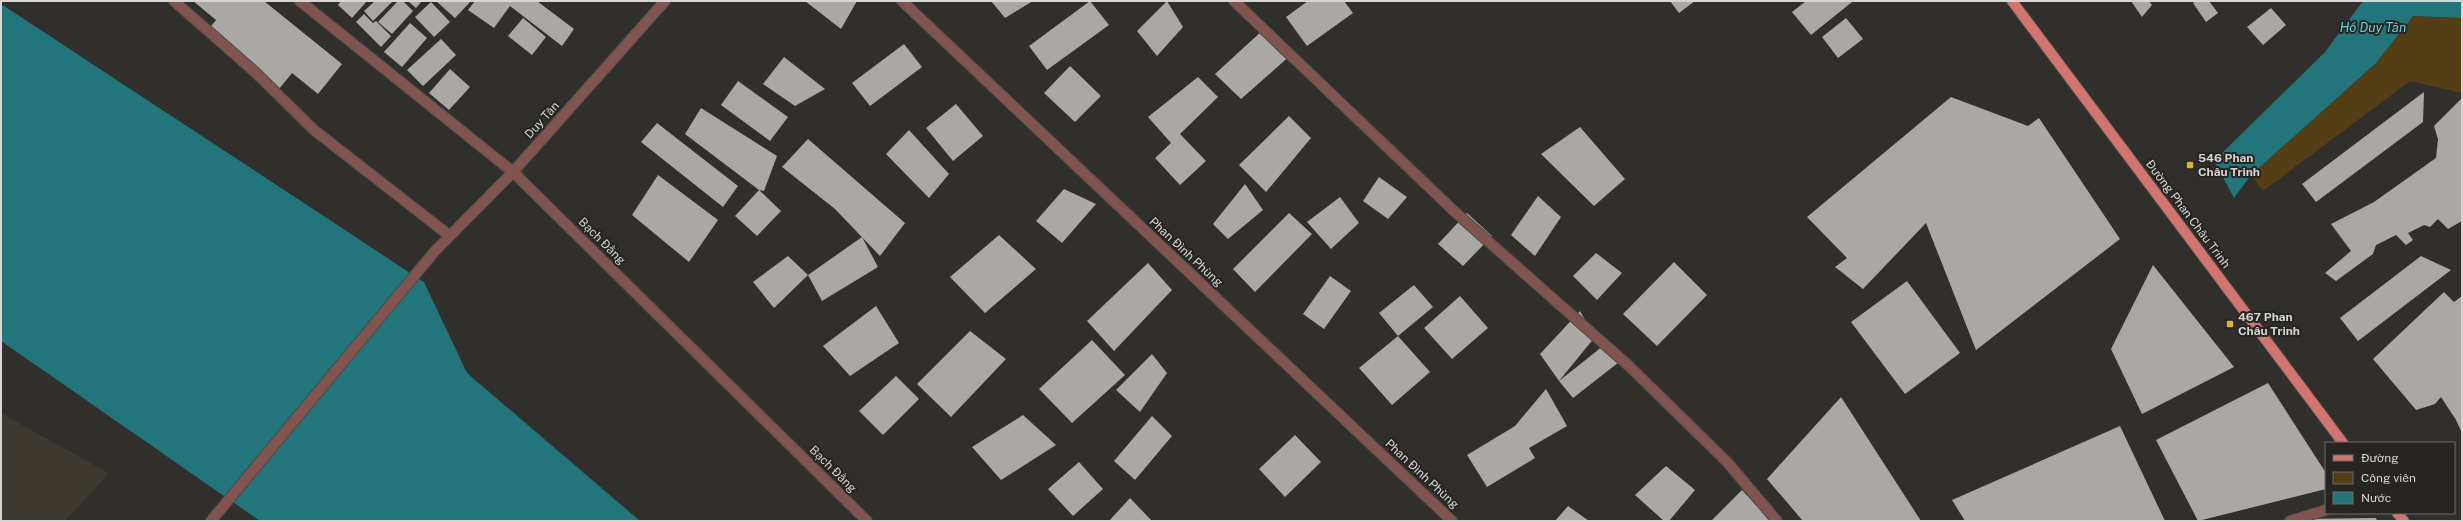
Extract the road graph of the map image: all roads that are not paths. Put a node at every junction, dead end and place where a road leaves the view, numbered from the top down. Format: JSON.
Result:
{"nodes":[{"id":1,"x":174,"y":1,"type":"edge"},
{"id":2,"x":300,"y":1,"type":"edge"},
{"id":3,"x":665,"y":1,"type":"edge"},
{"id":4,"x":902,"y":1,"type":"edge"},
{"id":5,"x":1234,"y":1,"type":"edge"},
{"id":6,"x":2012,"y":1,"type":"edge"},
{"id":7,"x":514,"y":172,"type":"junction"},
{"id":8,"x":450,"y":236,"type":"junction"},
{"id":9,"x":2342,"y":442,"type":"edge"},
{"id":10,"x":2325,"y":510,"type":"edge"},
{"id":11,"x":211,"y":521,"type":"edge"},
{"id":12,"x":867,"y":521,"type":"edge"},
{"id":13,"x":1452,"y":521,"type":"edge"},
{"id":14,"x":1777,"y":521,"type":"edge"},
{"id":15,"x":2290,"y":521,"type":"edge"}],
"edges":[{"from":1,"to":8,"type":"street"},
{"from":2,"to":7,"type":"street","name":"Bạch Đằng"},
{"from":3,"to":7,"type":"street","name":"Duy Tân"},
{"from":4,"to":13,"type":"street","name":"Phan Đình Phùng"},
{"from":5,"to":14,"type":"street"},
{"from":6,"to":9,"type":"main road","name":"Đường Phan Châu Trinh"},
{"from":7,"to":8,"type":"street","name":"Duy Tân"},
{"from":7,"to":12,"type":"street","name":"Bạch Đằng"},
{"from":8,"to":11,"type":"street","name":"Duy Tân"},
{"from":10,"to":15,"type":"street"}]}
